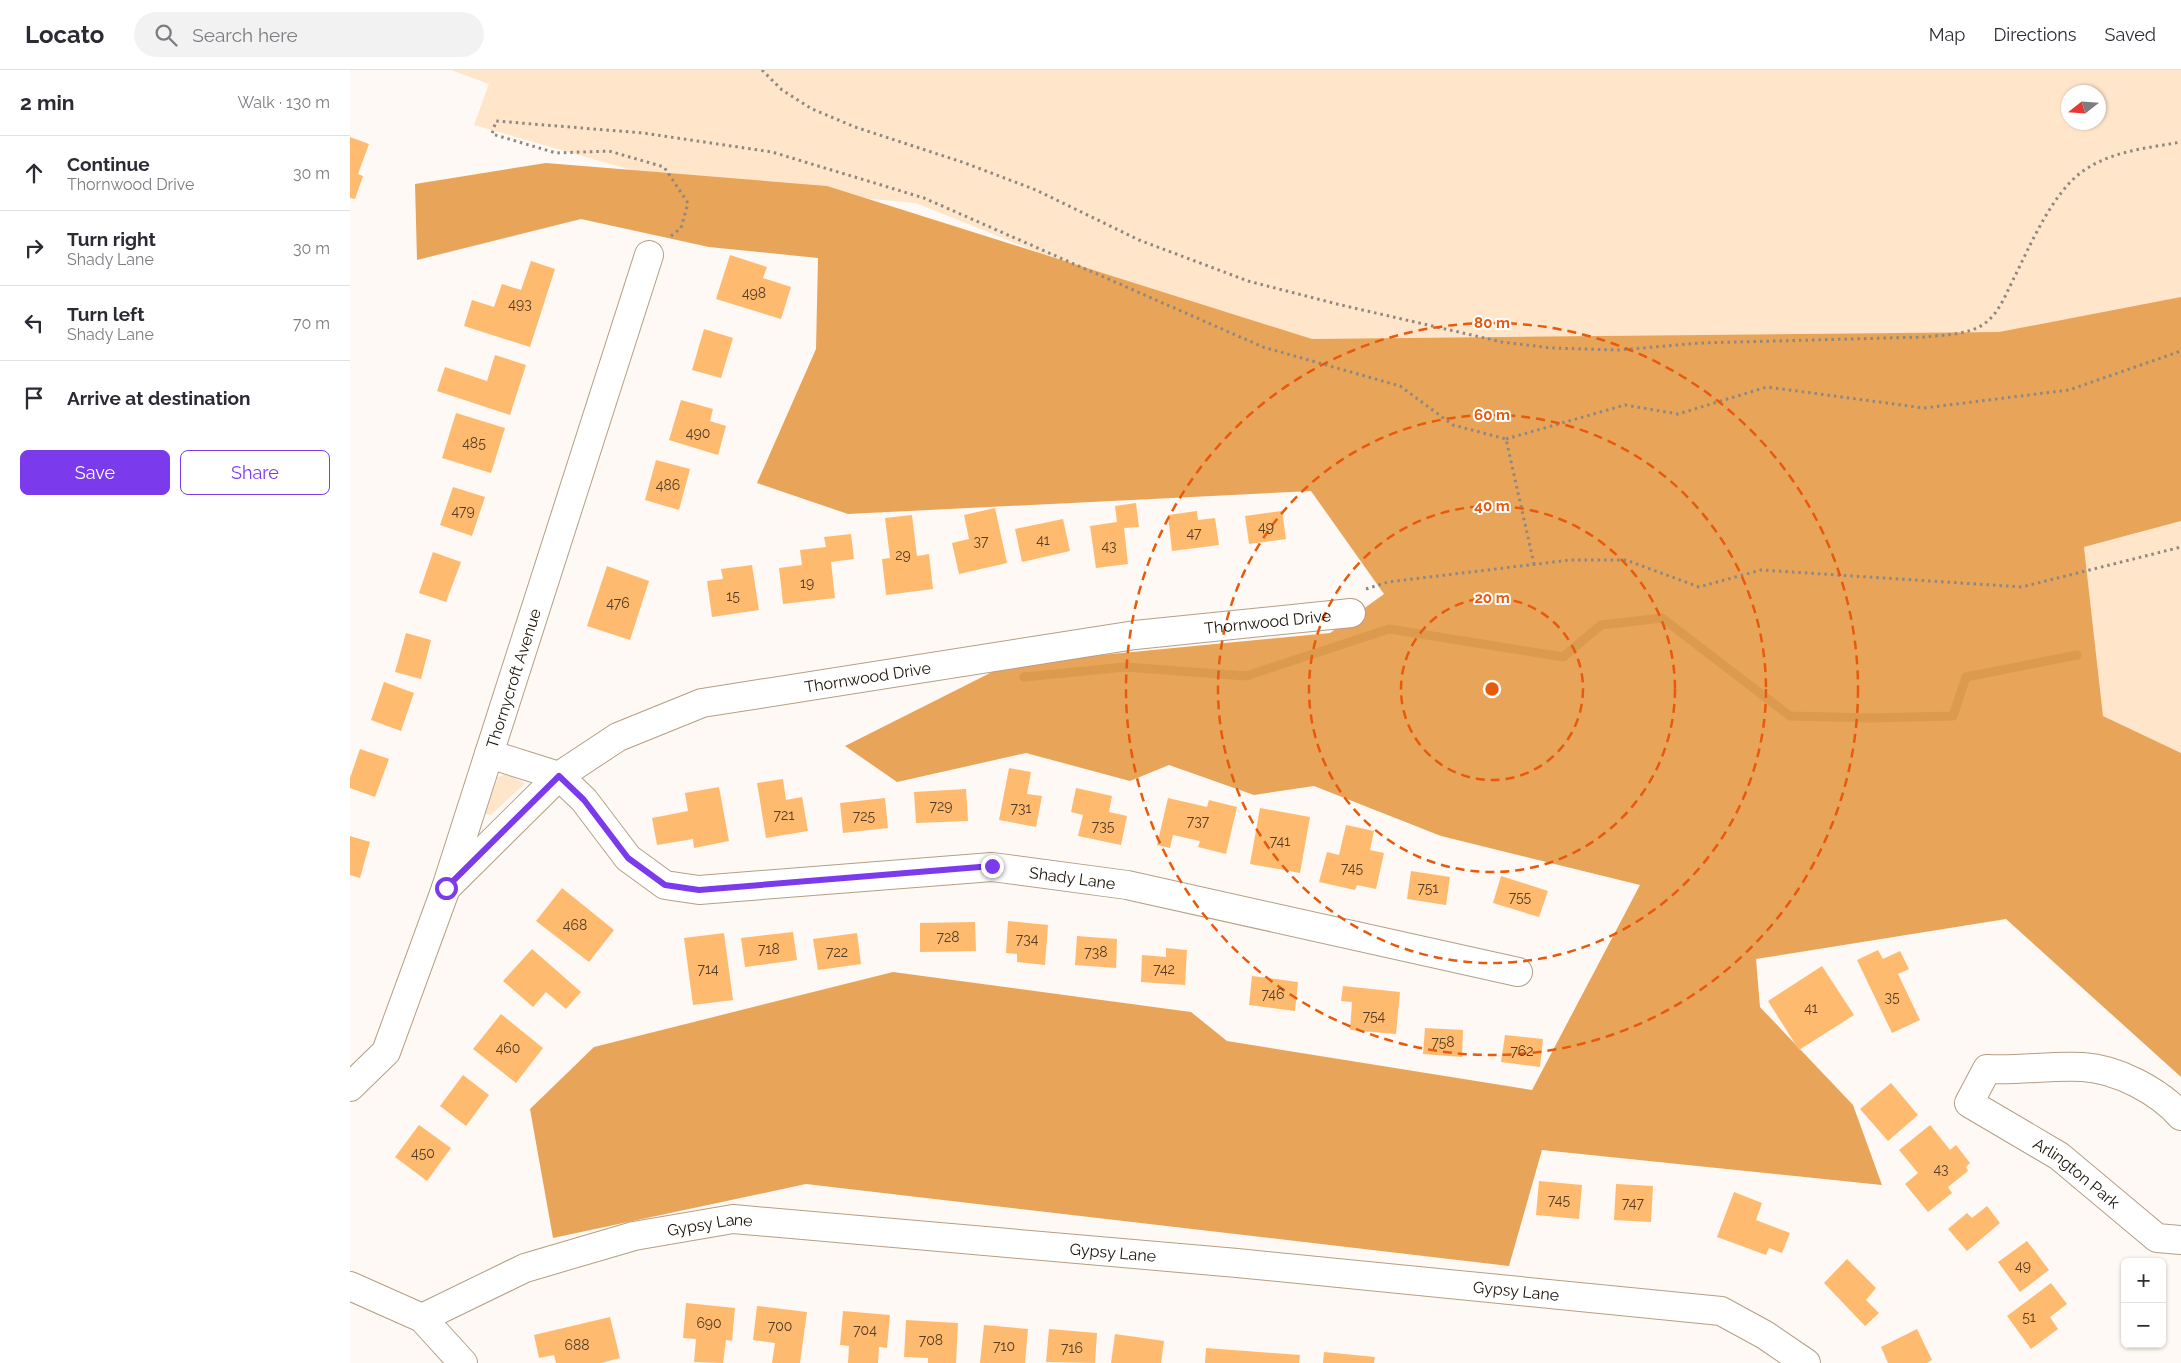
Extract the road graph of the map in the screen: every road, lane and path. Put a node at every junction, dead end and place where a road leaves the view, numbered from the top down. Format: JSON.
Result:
{"nodes":[{"id":1,"x":762,"y":70,"type":"edge"},
{"id":2,"x":2181,"y":142,"type":"edge"},
{"id":3,"x":648,"y":255,"type":"joint"},
{"id":4,"x":2181,"y":351,"type":"edge"},
{"id":5,"x":1506,"y":438,"type":"junction"},
{"id":6,"x":2181,"y":548,"type":"edge"},
{"id":7,"x":1534,"y":564,"type":"junction"},
{"id":8,"x":1351,"y":613,"type":"joint"},
{"id":9,"x":489,"y":754,"type":"junction"},
{"id":10,"x":559,"y":776,"type":"junction"},
{"id":11,"x":446,"y":888,"type":"junction"},
{"id":12,"x":1518,"y":972,"type":"dead end"},
{"id":13,"x":350,"y":1087,"type":"edge"},
{"id":14,"x":2181,"y":1116,"type":"edge"},
{"id":15,"x":2181,"y":1240,"type":"edge"},
{"id":16,"x":350,"y":1286,"type":"edge"},
{"id":17,"x":422,"y":1318,"type":"junction"},
{"id":18,"x":463,"y":1363,"type":"edge"},
{"id":19,"x":1806,"y":1363,"type":"edge"}],
"edges":[{"from":1,"to":2,"type":"path"},
{"from":3,"to":5,"type":"path"},
{"from":3,"to":9,"type":"street","name":"Thornycroft Avenue"},
{"from":4,"to":5,"type":"path"},
{"from":5,"to":7,"type":"path"},
{"from":6,"to":7,"type":"path"},
{"from":7,"to":8,"type":"path"},
{"from":8,"to":10,"type":"street","name":"Thornwood Drive"},
{"from":9,"to":10,"type":"street","name":"Shady Lane"},
{"from":9,"to":11,"type":"street","name":"Thornycroft Avenue"},
{"from":10,"to":11,"type":"street","name":"Thornwood Drive"},
{"from":10,"to":12,"type":"street","name":"Shady Lane"},
{"from":11,"to":13,"type":"street","name":"Thornycroft Avenue"},
{"from":14,"to":15,"type":"street","name":"Arlington Park"},
{"from":16,"to":17,"type":"street"},
{"from":17,"to":18,"type":"street"},
{"from":17,"to":19,"type":"street","name":"Gypsy Lane"}]}
